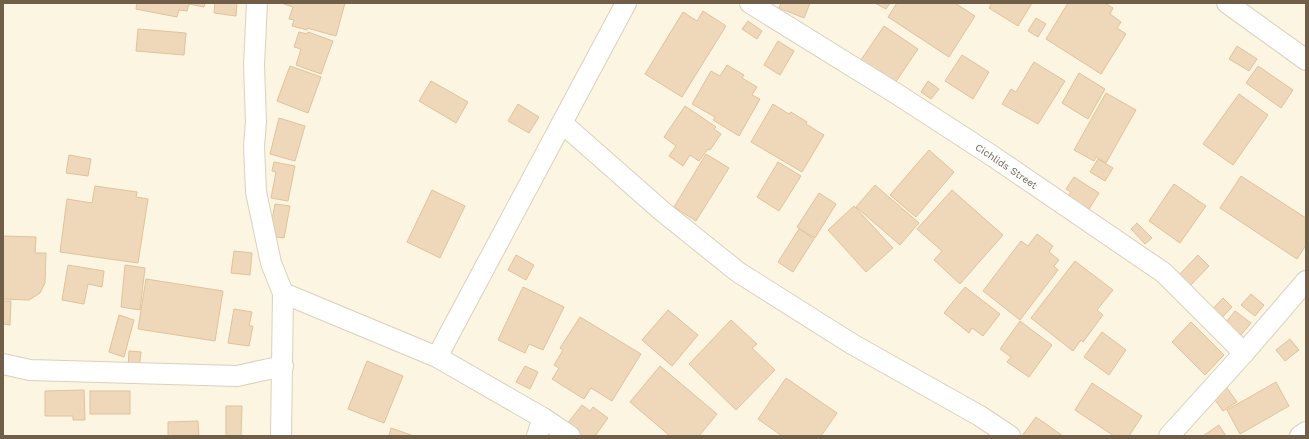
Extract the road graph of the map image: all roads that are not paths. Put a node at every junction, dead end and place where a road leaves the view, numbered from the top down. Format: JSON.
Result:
{"nodes":[{"id":1,"x":257,"y":3,"type":"edge"},
{"id":2,"x":626,"y":3,"type":"edge"},
{"id":3,"x":750,"y":3,"type":"edge"},
{"id":4,"x":1227,"y":3,"type":"edge"},
{"id":5,"x":1306,"y":60,"type":"edge"},
{"id":6,"x":562,"y":123,"type":"junction"},
{"id":7,"x":1306,"y":281,"type":"edge"},
{"id":8,"x":283,"y":293,"type":"junction"},
{"id":9,"x":1244,"y":353,"type":"junction"},
{"id":10,"x":437,"y":357,"type":"junction"},
{"id":11,"x":3,"y":364,"type":"edge"},
{"id":12,"x":283,"y":366,"type":"junction"},
{"id":13,"x":540,"y":427,"type":"edge"},
{"id":14,"x":1306,"y":432,"type":"edge"},
{"id":15,"x":281,"y":436,"type":"edge"},
{"id":16,"x":570,"y":436,"type":"edge"},
{"id":17,"x":1010,"y":436,"type":"edge"},
{"id":18,"x":1169,"y":436,"type":"edge"},
{"id":19,"x":1300,"y":436,"type":"edge"}],
"edges":[{"from":1,"to":8,"type":"street"},
{"from":2,"to":6,"type":"street"},
{"from":3,"to":9,"type":"street","name":"Cichlids Street"},
{"from":4,"to":5,"type":"street"},
{"from":6,"to":10,"type":"street"},
{"from":6,"to":17,"type":"street"},
{"from":7,"to":9,"type":"street"},
{"from":8,"to":10,"type":"street"},
{"from":8,"to":12,"type":"street"},
{"from":9,"to":18,"type":"street"},
{"from":10,"to":13,"type":"street"},
{"from":11,"to":12,"type":"street"},
{"from":12,"to":15,"type":"street"},
{"from":13,"to":16,"type":"street"},
{"from":14,"to":19,"type":"street"}]}
